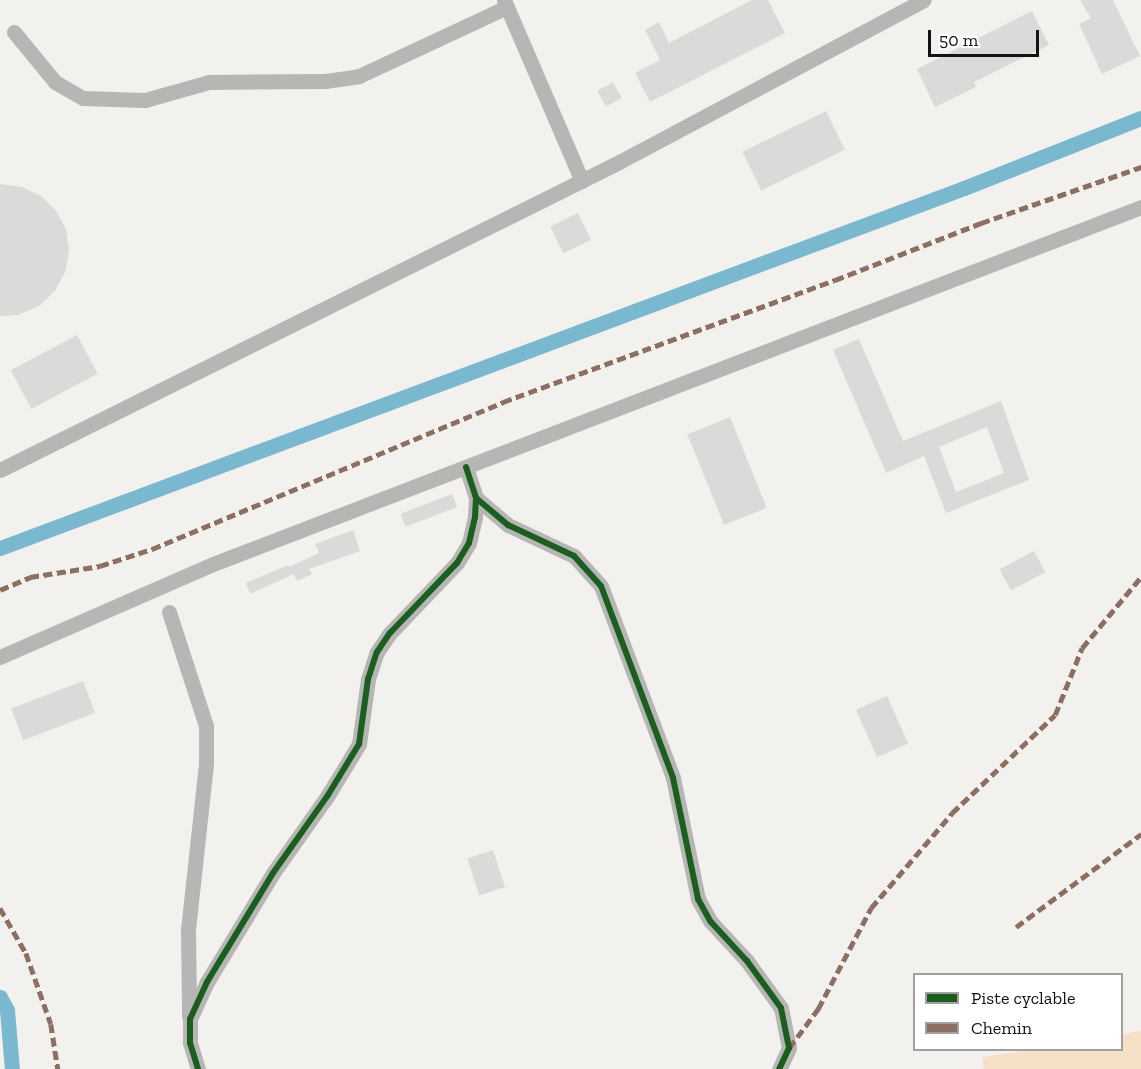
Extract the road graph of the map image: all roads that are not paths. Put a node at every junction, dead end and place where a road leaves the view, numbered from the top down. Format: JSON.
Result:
{"nodes":[{"id":1,"x":924,"y":0,"type":"edge"},
{"id":2,"x":506,"y":3,"type":"edge"},
{"id":3,"x":14,"y":32,"type":"dead end"},
{"id":4,"x":582,"y":181,"type":"junction"},
{"id":5,"x":1141,"y":207,"type":"edge"},
{"id":6,"x":466,"y":467,"type":"junction"},
{"id":7,"x":0,"y":470,"type":"edge"},
{"id":8,"x":476,"y":498,"type":"junction"},
{"id":9,"x":169,"y":612,"type":"dead end"},
{"id":10,"x":0,"y":657,"type":"edge"},
{"id":11,"x":190,"y":1019,"type":"junction"},
{"id":12,"x":198,"y":1069,"type":"edge"},
{"id":13,"x":779,"y":1069,"type":"edge"}],
"edges":[{"from":1,"to":4,"type":"street"},
{"from":2,"to":3,"type":"street"},
{"from":2,"to":4,"type":"street"},
{"from":4,"to":7,"type":"street"},
{"from":5,"to":6,"type":"street"},
{"from":6,"to":8,"type":"street"},
{"from":6,"to":10,"type":"street"},
{"from":8,"to":11,"type":"street"},
{"from":8,"to":13,"type":"street"},
{"from":9,"to":11,"type":"street"},
{"from":11,"to":12,"type":"street"}]}
